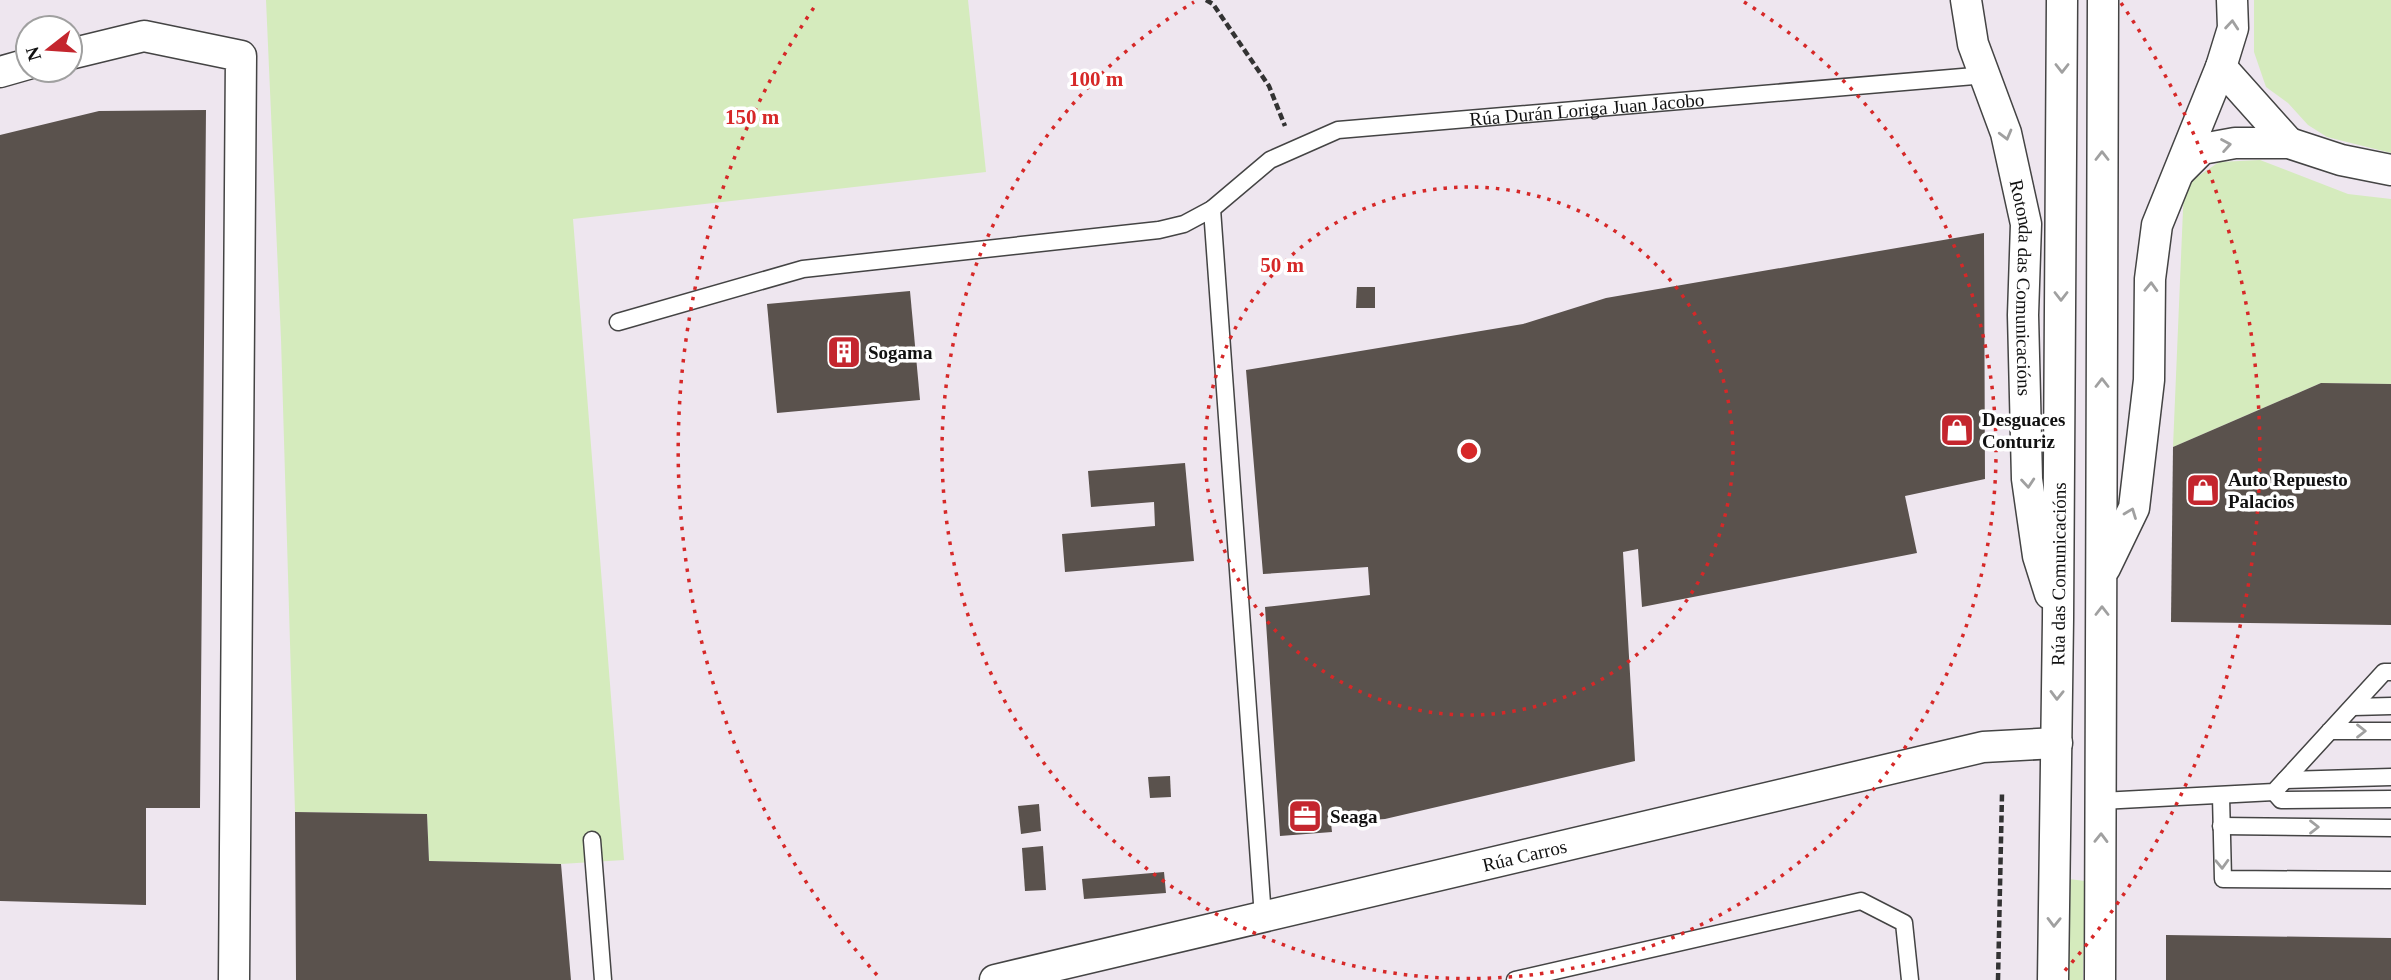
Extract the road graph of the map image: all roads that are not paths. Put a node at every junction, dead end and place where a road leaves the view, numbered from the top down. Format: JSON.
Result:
{"nodes":[{"id":1,"x":1966,"y":0,"type":"edge"},
{"id":2,"x":2062,"y":0,"type":"edge"},
{"id":3,"x":2103,"y":0,"type":"edge"},
{"id":4,"x":2232,"y":0,"type":"edge"},
{"id":5,"x":84,"y":51,"type":"edge"},
{"id":6,"x":2221,"y":67,"type":"junction"},
{"id":7,"x":1986,"y":75,"type":"junction"},
{"id":8,"x":2289,"y":144,"type":"junction"},
{"id":9,"x":2391,"y":170,"type":"edge"},
{"id":10,"x":2175,"y":176,"type":"junction"},
{"id":11,"x":1212,"y":209,"type":"junction"},
{"id":12,"x":618,"y":322,"type":"dead end"},
{"id":13,"x":2102,"y":575,"type":"junction"},
{"id":14,"x":2058,"y":619,"type":"junction"},
{"id":15,"x":2391,"y":672,"type":"edge"},
{"id":16,"x":2391,"y":706,"type":"edge"},
{"id":17,"x":2353,"y":707,"type":"junction"},
{"id":18,"x":2330,"y":731,"type":"junction"},
{"id":19,"x":2391,"y":731,"type":"edge"},
{"id":20,"x":2057,"y":743,"type":"junction"},
{"id":21,"x":2391,"y":777,"type":"edge"},
{"id":22,"x":2279,"y":786,"type":"junction"},
{"id":23,"x":2221,"y":796,"type":"junction"},
{"id":24,"x":2391,"y":799,"type":"edge"},
{"id":25,"x":2101,"y":801,"type":"junction"},
{"id":26,"x":2221,"y":826,"type":"junction"},
{"id":27,"x":2391,"y":828,"type":"edge"},
{"id":28,"x":592,"y":840,"type":"dead end"},
{"id":29,"x":2391,"y":880,"type":"edge"},
{"id":30,"x":1263,"y":917,"type":"junction"},
{"id":31,"x":234,"y":980,"type":"edge"},
{"id":32,"x":603,"y":980,"type":"edge"},
{"id":33,"x":995,"y":980,"type":"edge"},
{"id":34,"x":1515,"y":980,"type":"edge"},
{"id":35,"x":1910,"y":980,"type":"edge"},
{"id":36,"x":2053,"y":980,"type":"edge"},
{"id":37,"x":2100,"y":980,"type":"edge"}],
"edges":[{"from":1,"to":7,"type":"street","name":"Rotonda das Comunicacións"},
{"from":2,"to":14,"type":"street","name":"Rúa das Comunicacións","one_way":true},
{"from":13,"to":3,"type":"street","one_way":true},
{"from":6,"to":4,"type":"street","one_way":true},
{"from":5,"to":31,"type":"street"},
{"from":6,"to":8,"type":"street"},
{"from":6,"to":10,"type":"street"},
{"from":7,"to":11,"type":"lane","name":"Rúa Durán Loriga Juan Jacobo"},
{"from":7,"to":14,"type":"street","name":"Rotonda das Comunicacións","one_way":true},
{"from":8,"to":9,"type":"street"},
{"from":10,"to":8,"type":"street","one_way":true},
{"from":13,"to":10,"type":"street","one_way":true},
{"from":11,"to":12,"type":"lane","name":"Rúa Durán Loriga Juan Jacobo"},
{"from":11,"to":30,"type":"lane"},
{"from":25,"to":13,"type":"street","one_way":true},
{"from":14,"to":20,"type":"street","name":"Rúa das Comunicacións","one_way":true},
{"from":15,"to":17,"type":"lane"},
{"from":16,"to":17,"type":"lane"},
{"from":17,"to":18,"type":"lane"},
{"from":18,"to":19,"type":"lane","one_way":true},
{"from":18,"to":22,"type":"lane"},
{"from":20,"to":30,"type":"street","name":"Rúa Carros"},
{"from":20,"to":36,"type":"street","name":"Rúa das Comunicacións","one_way":true},
{"from":21,"to":22,"type":"lane"},
{"from":22,"to":23,"type":"lane"},
{"from":22,"to":24,"type":"lane"},
{"from":23,"to":25,"type":"lane"},
{"from":23,"to":26,"type":"lane"},
{"from":37,"to":25,"type":"street","one_way":true},
{"from":26,"to":27,"type":"lane","one_way":true},
{"from":26,"to":29,"type":"lane","one_way":true},
{"from":28,"to":32,"type":"lane"},
{"from":30,"to":33,"type":"street","name":"Rúa Carros"},
{"from":34,"to":35,"type":"lane"}]}
